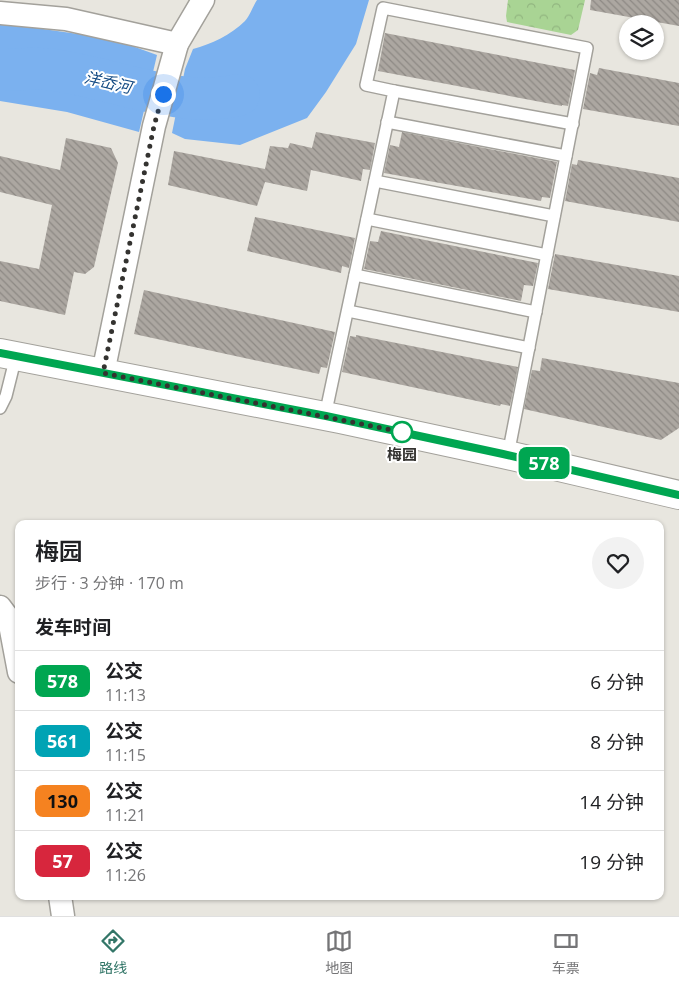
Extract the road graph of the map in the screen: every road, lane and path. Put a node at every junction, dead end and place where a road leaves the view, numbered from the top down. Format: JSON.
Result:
{"nodes":[{"id":1,"x":203,"y":0,"type":"edge"},
{"id":2,"x":0,"y":13,"type":"edge"},
{"id":3,"x":177,"y":44,"type":"junction"},
{"id":4,"x":394,"y":91,"type":"junction"},
{"id":5,"x":387,"y":122,"type":"junction"},
{"id":6,"x":572,"y":124,"type":"junction"},
{"id":7,"x":566,"y":156,"type":"junction"},
{"id":8,"x":375,"y":181,"type":"junction"},
{"id":9,"x":554,"y":216,"type":"junction"},
{"id":10,"x":367,"y":219,"type":"junction"},
{"id":11,"x":547,"y":255,"type":"junction"},
{"id":12,"x":355,"y":275,"type":"junction"},
{"id":13,"x":348,"y":310,"type":"junction"},
{"id":14,"x":536,"y":312,"type":"junction"},
{"id":15,"x":529,"y":348,"type":"junction"},
{"id":16,"x":8,"y":355,"type":"edge"},
{"id":17,"x":103,"y":373,"type":"junction"},
{"id":18,"x":0,"y":408,"type":"edge"},
{"id":19,"x":326,"y":416,"type":"junction"},
{"id":20,"x":508,"y":455,"type":"junction"},
{"id":21,"x":679,"y":495,"type":"edge"},
{"id":22,"x":0,"y":607,"type":"edge"},
{"id":23,"x":15,"y":651,"type":"edge"},
{"id":24,"x":15,"y":674,"type":"edge"},
{"id":25,"x":0,"y":680,"type":"edge"},
{"id":26,"x":61,"y":900,"type":"edge"},
{"id":27,"x":63,"y":916,"type":"edge"}],
"edges":[{"from":1,"to":3,"type":"street"},
{"from":2,"to":3,"type":"street"},
{"from":3,"to":17,"type":"street"},
{"from":4,"to":5,"type":"lane"},
{"from":4,"to":6,"type":"lane"},
{"from":4,"to":6,"type":"lane"},
{"from":5,"to":7,"type":"lane"},
{"from":5,"to":8,"type":"lane"},
{"from":6,"to":7,"type":"lane"},
{"from":7,"to":9,"type":"lane"},
{"from":8,"to":9,"type":"lane"},
{"from":8,"to":10,"type":"lane"},
{"from":9,"to":11,"type":"lane"},
{"from":10,"to":11,"type":"lane"},
{"from":10,"to":12,"type":"lane"},
{"from":11,"to":14,"type":"lane"},
{"from":12,"to":13,"type":"lane"},
{"from":12,"to":14,"type":"lane"},
{"from":13,"to":15,"type":"lane"},
{"from":13,"to":19,"type":"lane"},
{"from":14,"to":15,"type":"lane"},
{"from":15,"to":20,"type":"lane"},
{"from":16,"to":17,"type":"street"},
{"from":16,"to":18,"type":"lane"},
{"from":17,"to":19,"type":"street"},
{"from":19,"to":20,"type":"street"},
{"from":20,"to":21,"type":"street"},
{"from":22,"to":23,"type":"street"},
{"from":24,"to":25,"type":"street"},
{"from":26,"to":27,"type":"street"}]}
